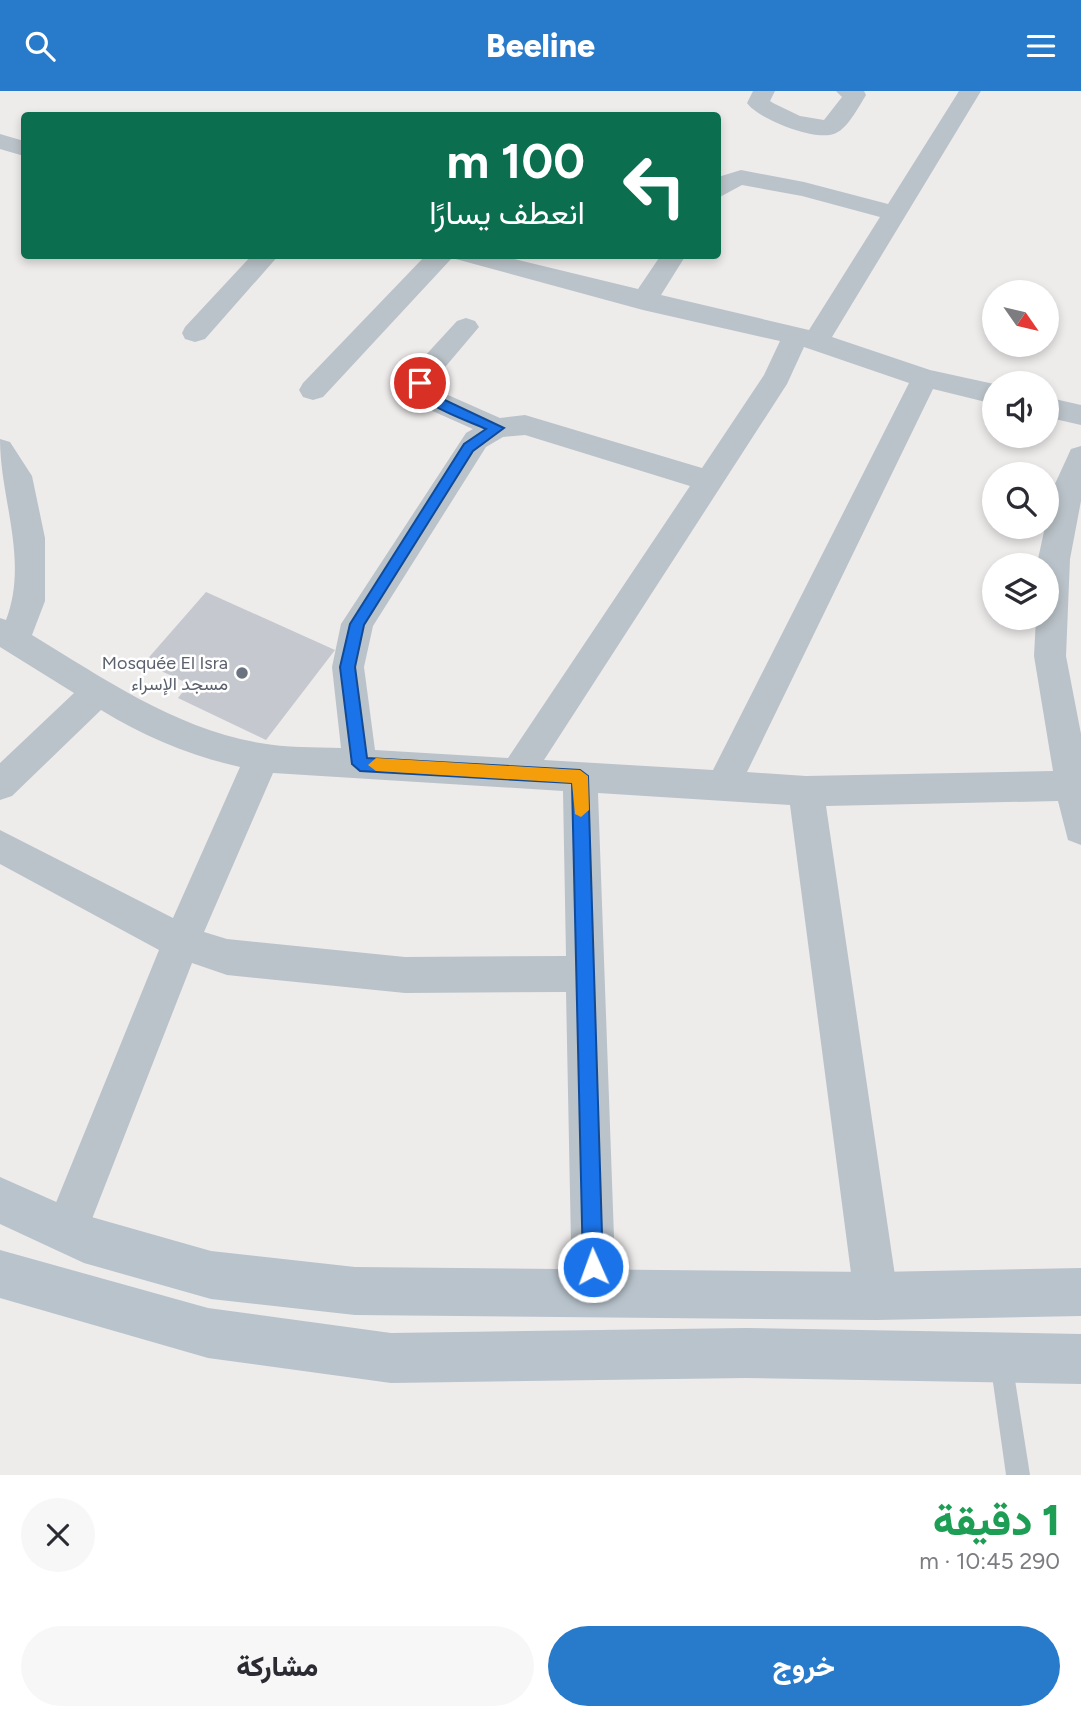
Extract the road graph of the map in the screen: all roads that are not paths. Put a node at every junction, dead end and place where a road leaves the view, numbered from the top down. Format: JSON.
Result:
{"nodes":[{"id":1,"x":764,"y":91,"type":"edge"},
{"id":2,"x":847,"y":91,"type":"edge"},
{"id":3,"x":970,"y":91,"type":"edge"},
{"id":4,"x":0,"y":141,"type":"edge"},
{"id":5,"x":21,"y":148,"type":"edge"},
{"id":6,"x":721,"y":188,"type":"edge"},
{"id":7,"x":895,"y":212,"type":"junction"},
{"id":8,"x":263,"y":259,"type":"edge"},
{"id":9,"x":437,"y":259,"type":"edge"},
{"id":10,"x":479,"y":259,"type":"edge"},
{"id":11,"x":671,"y":259,"type":"edge"},
{"id":12,"x":643,"y":301,"type":"junction"},
{"id":13,"x":466,"y":327,"type":"dead end"},
{"id":14,"x":195,"y":333,"type":"dead end"},
{"id":15,"x":806,"y":339,"type":"junction"},
{"id":16,"x":925,"y":378,"type":"junction"},
{"id":17,"x":313,"y":390,"type":"dead end"},
{"id":18,"x":982,"y":391,"type":"edge"},
{"id":19,"x":1059,"y":410,"type":"edge"},
{"id":20,"x":1081,"y":415,"type":"edge"},
{"id":21,"x":497,"y":428,"type":"junction"},
{"id":22,"x":0,"y":449,"type":"edge"},
{"id":23,"x":1081,"y":456,"type":"edge"},
{"id":24,"x":708,"y":481,"type":"junction"},
{"id":25,"x":7,"y":635,"type":"edge"},
{"id":26,"x":99,"y":691,"type":"junction"},
{"id":27,"x":262,"y":758,"type":"junction"},
{"id":28,"x":360,"y":764,"type":"junction"},
{"id":29,"x":517,"y":773,"type":"junction"},
{"id":30,"x":580,"y":776,"type":"junction"},
{"id":31,"x":1077,"y":784,"type":"edge"},
{"id":32,"x":0,"y":785,"type":"edge"},
{"id":33,"x":723,"y":785,"type":"junction"},
{"id":34,"x":806,"y":791,"type":"junction"},
{"id":35,"x":1081,"y":829,"type":"edge"},
{"id":36,"x":0,"y":846,"type":"edge"},
{"id":37,"x":181,"y":942,"type":"junction"},
{"id":38,"x":585,"y":974,"type":"junction"},
{"id":39,"x":0,"y":1200,"type":"edge"},
{"id":40,"x":66,"y":1232,"type":"junction"},
{"id":41,"x":0,"y":1275,"type":"edge"},
{"id":42,"x":1081,"y":1292,"type":"edge"},
{"id":43,"x":594,"y":1293,"type":"junction"},
{"id":44,"x":876,"y":1296,"type":"junction"},
{"id":45,"x":1001,"y":1358,"type":"junction"},
{"id":46,"x":1081,"y":1359,"type":"edge"},
{"id":47,"x":1018,"y":1475,"type":"edge"}],
"edges":[{"from":1,"to":2,"type":"street"},
{"from":3,"to":7,"type":"street"},
{"from":4,"to":5,"type":"street"},
{"from":6,"to":7,"type":"street"},
{"from":7,"to":15,"type":"street"},
{"from":8,"to":14,"type":"street"},
{"from":9,"to":17,"type":"street"},
{"from":10,"to":12,"type":"street"},
{"from":11,"to":12,"type":"street"},
{"from":12,"to":15,"type":"street"},
{"from":13,"to":21,"type":"street"},
{"from":15,"to":16,"type":"street"},
{"from":15,"to":24,"type":"street"},
{"from":16,"to":18,"type":"street"},
{"from":16,"to":33,"type":"street"},
{"from":19,"to":20,"type":"street"},
{"from":21,"to":24,"type":"street"},
{"from":21,"to":28,"type":"street"},
{"from":22,"to":25,"type":"street"},
{"from":23,"to":31,"type":"street"},
{"from":24,"to":29,"type":"street"},
{"from":25,"to":26,"type":"street"},
{"from":26,"to":27,"type":"street"},
{"from":26,"to":32,"type":"street"},
{"from":27,"to":28,"type":"street"},
{"from":27,"to":37,"type":"street"},
{"from":28,"to":29,"type":"street"},
{"from":29,"to":30,"type":"street"},
{"from":30,"to":33,"type":"street"},
{"from":30,"to":38,"type":"street"},
{"from":31,"to":34,"type":"street"},
{"from":31,"to":35,"type":"street"},
{"from":33,"to":34,"type":"street"},
{"from":34,"to":44,"type":"street"},
{"from":36,"to":37,"type":"street"},
{"from":37,"to":38,"type":"street"},
{"from":37,"to":40,"type":"street"},
{"from":38,"to":43,"type":"street"},
{"from":39,"to":40,"type":"main road"},
{"from":40,"to":43,"type":"main road"},
{"from":41,"to":45,"type":"main road"},
{"from":42,"to":44,"type":"main road"},
{"from":43,"to":44,"type":"main road"},
{"from":45,"to":46,"type":"main road"},
{"from":45,"to":47,"type":"lane"}]}
